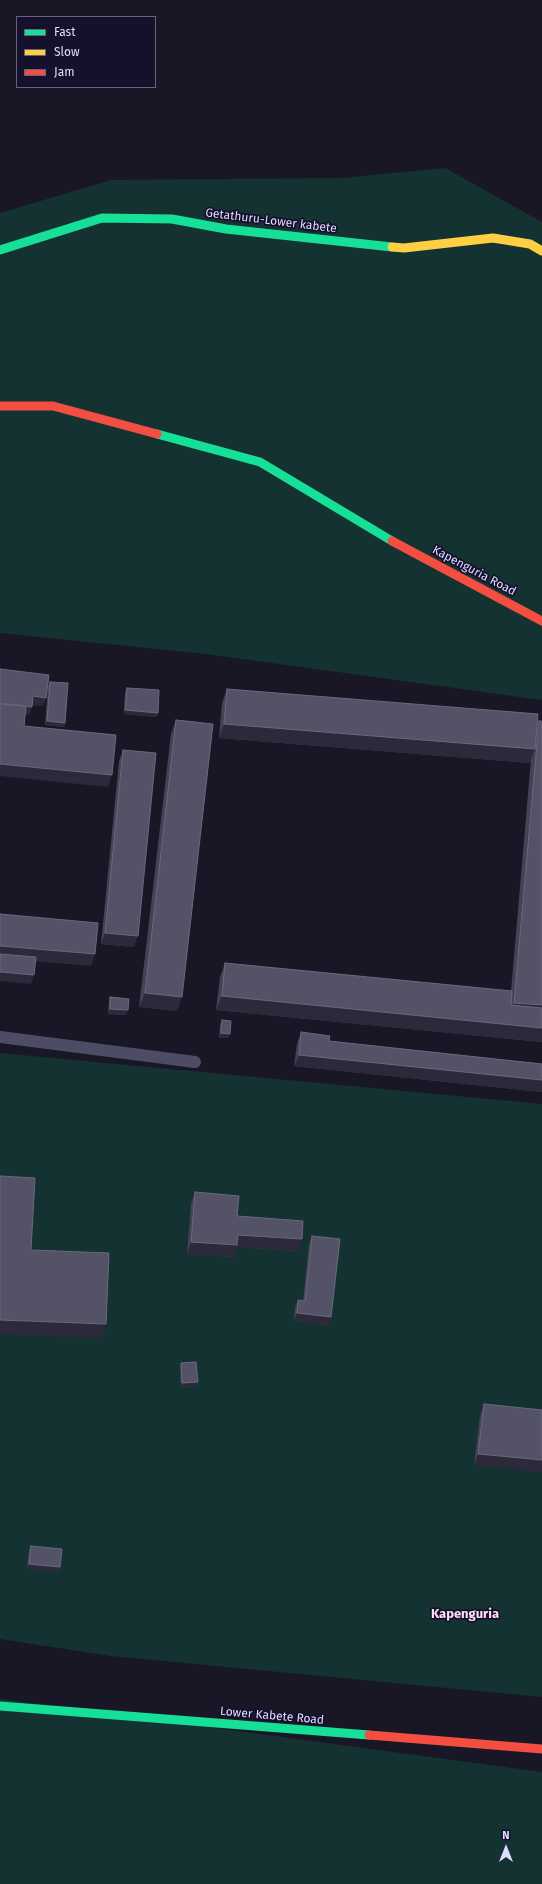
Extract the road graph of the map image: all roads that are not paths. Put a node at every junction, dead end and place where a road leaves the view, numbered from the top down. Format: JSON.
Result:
{"nodes":[{"id":1,"x":0,"y":250,"type":"edge"},
{"id":2,"x":542,"y":251,"type":"edge"},
{"id":3,"x":0,"y":406,"type":"edge"},
{"id":4,"x":542,"y":621,"type":"edge"},
{"id":5,"x":0,"y":1037,"type":"edge"},
{"id":6,"x":195,"y":1062,"type":"dead end"},
{"id":7,"x":0,"y":1706,"type":"edge"},
{"id":8,"x":542,"y":1750,"type":"edge"}],
"edges":[{"from":1,"to":2,"type":"street","name":"Getathuru-Lower kabete"},
{"from":3,"to":4,"type":"street","name":"Kapenguria Road"},
{"from":5,"to":6,"type":"lane"},
{"from":7,"to":8,"type":"street","name":"Lower Kabete Road"}]}
